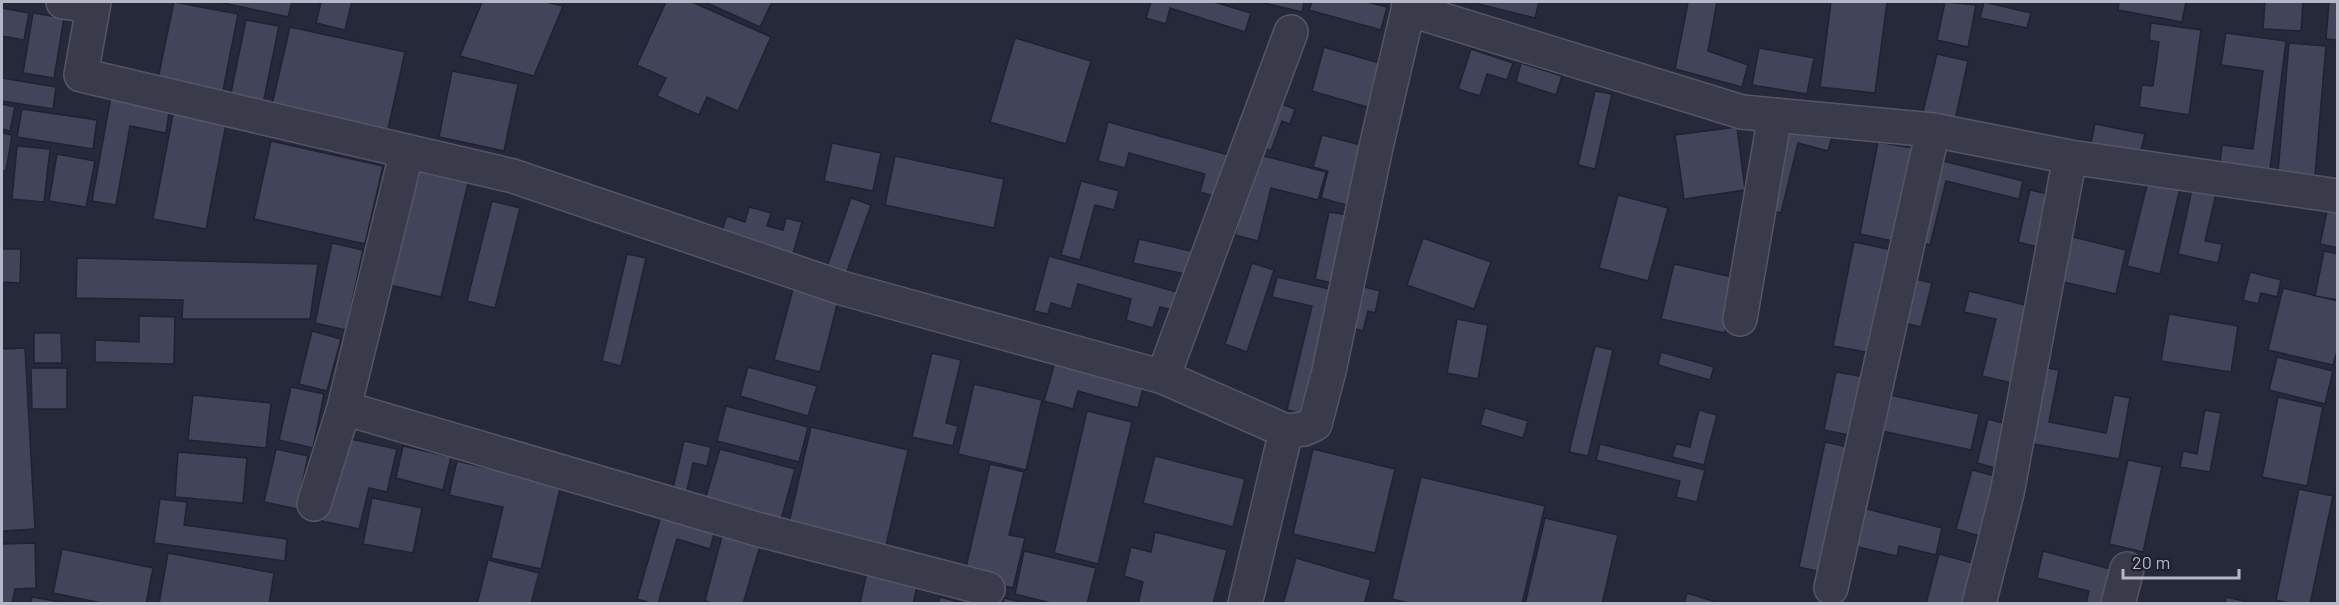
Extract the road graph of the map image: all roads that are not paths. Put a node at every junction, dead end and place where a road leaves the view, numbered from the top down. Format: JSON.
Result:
{"nodes":[{"id":1,"x":84,"y":3,"type":"edge"},
{"id":2,"x":1409,"y":5,"type":"edge"},
{"id":3,"x":1291,"y":32,"type":"dead end"},
{"id":4,"x":1775,"y":115,"type":"junction"},
{"id":5,"x":1933,"y":130,"type":"junction"},
{"id":6,"x":407,"y":151,"type":"junction"},
{"id":7,"x":2070,"y":157,"type":"junction"},
{"id":8,"x":2337,"y":196,"type":"edge"},
{"id":9,"x":1740,"y":319,"type":"dead end"},
{"id":10,"x":1163,"y":377,"type":"junction"},
{"id":11,"x":344,"y":408,"type":"junction"},
{"id":12,"x":1286,"y":431,"type":"junction"},
{"id":13,"x":314,"y":504,"type":"dead end"},
{"id":14,"x":2127,"y":569,"type":"dead end"},
{"id":15,"x":1831,"y":588,"type":"dead end"},
{"id":16,"x":988,"y":590,"type":"dead end"},
{"id":17,"x":1245,"y":603,"type":"edge"},
{"id":18,"x":1979,"y":603,"type":"edge"},
{"id":19,"x":2118,"y":603,"type":"edge"}],
"edges":[{"from":1,"to":6,"type":"street"},
{"from":2,"to":4,"type":"street"},
{"from":2,"to":12,"type":"street"},
{"from":3,"to":10,"type":"street"},
{"from":4,"to":5,"type":"street"},
{"from":4,"to":9,"type":"street"},
{"from":5,"to":7,"type":"street"},
{"from":5,"to":15,"type":"street"},
{"from":6,"to":10,"type":"street"},
{"from":6,"to":11,"type":"street"},
{"from":7,"to":8,"type":"street"},
{"from":7,"to":18,"type":"street"},
{"from":10,"to":12,"type":"street"},
{"from":11,"to":13,"type":"street"},
{"from":11,"to":16,"type":"street"},
{"from":12,"to":17,"type":"street"},
{"from":14,"to":19,"type":"street"}]}
